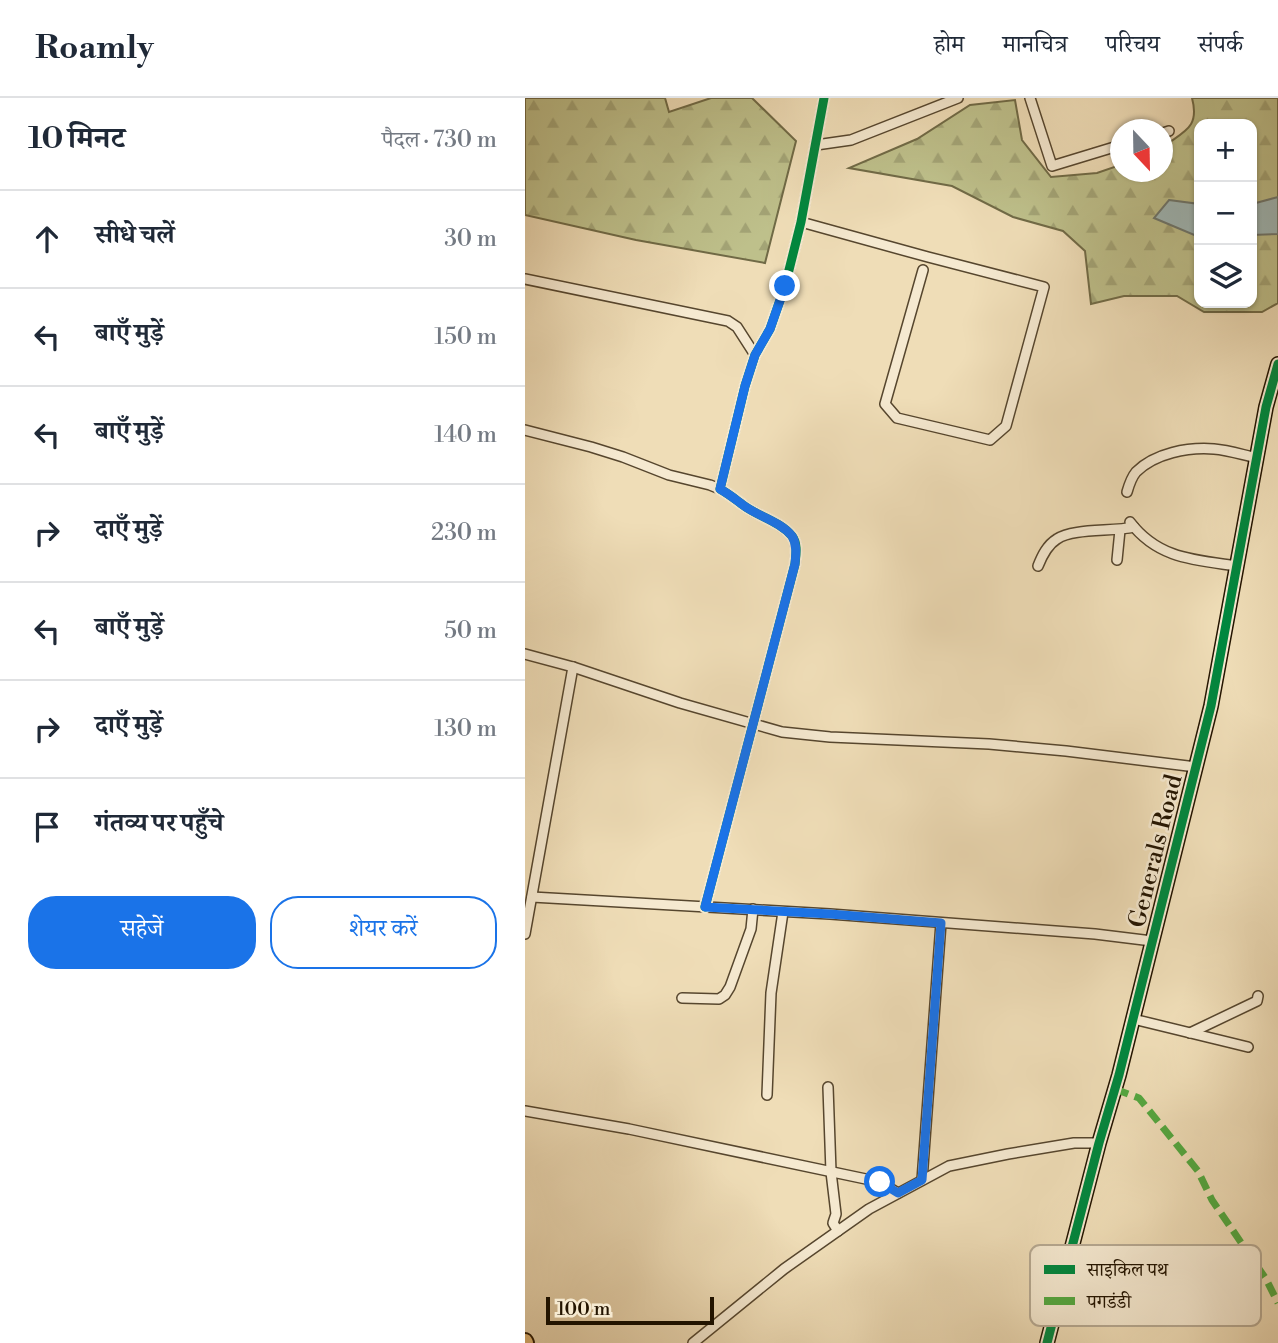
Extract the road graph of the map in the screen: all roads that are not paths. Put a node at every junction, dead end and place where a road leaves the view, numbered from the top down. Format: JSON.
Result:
{"nodes":[{"id":1,"x":824,"y":98,"type":"edge"},
{"id":2,"x":958,"y":98,"type":"edge"},
{"id":3,"x":1030,"y":98,"type":"edge"},
{"id":4,"x":816,"y":145,"type":"junction"},
{"id":5,"x":1110,"y":148,"type":"edge"},
{"id":6,"x":801,"y":222,"type":"junction"},
{"id":7,"x":923,"y":271,"type":"dead end"},
{"id":8,"x":525,"y":279,"type":"edge"},
{"id":9,"x":755,"y":355,"type":"junction"},
{"id":10,"x":1278,"y":364,"type":"edge"},
{"id":11,"x":1276,"y":379,"type":"edge"},
{"id":12,"x":525,"y":430,"type":"edge"},
{"id":13,"x":1257,"y":458,"type":"junction"},
{"id":14,"x":720,"y":489,"type":"junction"},
{"id":15,"x":1127,"y":492,"type":"dead end"},
{"id":16,"x":1121,"y":530,"type":"junction"},
{"id":17,"x":1117,"y":560,"type":"dead end"},
{"id":18,"x":1038,"y":566,"type":"dead end"},
{"id":19,"x":1237,"y":566,"type":"junction"},
{"id":20,"x":525,"y":654,"type":"edge"},
{"id":21,"x":573,"y":667,"type":"junction"},
{"id":22,"x":753,"y":723,"type":"junction"},
{"id":23,"x":1196,"y":767,"type":"junction"},
{"id":24,"x":531,"y":897,"type":"junction"},
{"id":25,"x":705,"y":907,"type":"junction"},
{"id":26,"x":753,"y":909,"type":"junction"},
{"id":27,"x":783,"y":912,"type":"junction"},
{"id":28,"x":941,"y":923,"type":"junction"},
{"id":29,"x":525,"y":934,"type":"edge"},
{"id":30,"x":1152,"y":941,"type":"junction"},
{"id":31,"x":1258,"y":996,"type":"dead end"},
{"id":32,"x":682,"y":998,"type":"dead end"},
{"id":33,"x":1133,"y":1019,"type":"junction"},
{"id":34,"x":1190,"y":1033,"type":"junction"},
{"id":35,"x":1248,"y":1048,"type":"dead end"},
{"id":36,"x":828,"y":1087,"type":"dead end"},
{"id":37,"x":767,"y":1095,"type":"dead end"},
{"id":38,"x":525,"y":1111,"type":"edge"},
{"id":39,"x":1099,"y":1143,"type":"junction"},
{"id":40,"x":831,"y":1172,"type":"junction"},
{"id":41,"x":922,"y":1180,"type":"junction"},
{"id":42,"x":898,"y":1193,"type":"junction"},
{"id":43,"x":838,"y":1231,"type":"junction"},
{"id":44,"x":1073,"y":1245,"type":"edge"},
{"id":45,"x":1052,"y":1326,"type":"edge"},
{"id":46,"x":693,"y":1343,"type":"edge"},
{"id":47,"x":1048,"y":1343,"type":"edge"}],
"edges":[{"from":1,"to":4,"type":"street"},
{"from":2,"to":4,"type":"street"},
{"from":3,"to":5,"type":"street"},
{"from":4,"to":6,"type":"street"},
{"from":6,"to":7,"type":"street"},
{"from":6,"to":9,"type":"street"},
{"from":8,"to":9,"type":"street"},
{"from":9,"to":14,"type":"street"},
{"from":10,"to":11,"type":"street","name":"Generals Road"},
{"from":11,"to":13,"type":"street","name":"Generals Road"},
{"from":12,"to":14,"type":"street"},
{"from":13,"to":15,"type":"street"},
{"from":13,"to":19,"type":"street","name":"Generals Road"},
{"from":14,"to":22,"type":"street"},
{"from":16,"to":17,"type":"street"},
{"from":16,"to":18,"type":"street"},
{"from":16,"to":19,"type":"street"},
{"from":19,"to":23,"type":"street","name":"Generals Road"},
{"from":20,"to":21,"type":"street"},
{"from":21,"to":22,"type":"street"},
{"from":21,"to":24,"type":"street"},
{"from":22,"to":23,"type":"street"},
{"from":22,"to":25,"type":"street"},
{"from":23,"to":30,"type":"street","name":"Generals Road"},
{"from":24,"to":25,"type":"street"},
{"from":24,"to":29,"type":"street"},
{"from":25,"to":26,"type":"street"},
{"from":26,"to":27,"type":"street"},
{"from":26,"to":32,"type":"street"},
{"from":27,"to":28,"type":"street"},
{"from":27,"to":37,"type":"street"},
{"from":28,"to":30,"type":"street"},
{"from":28,"to":41,"type":"street"},
{"from":30,"to":33,"type":"street","name":"Generals Road"},
{"from":31,"to":34,"type":"street"},
{"from":33,"to":34,"type":"street"},
{"from":33,"to":39,"type":"street","name":"Generals Road"},
{"from":34,"to":35,"type":"street"},
{"from":36,"to":40,"type":"street"},
{"from":38,"to":40,"type":"street"},
{"from":39,"to":41,"type":"street"},
{"from":39,"to":44,"type":"street","name":"Generals Road"},
{"from":40,"to":42,"type":"street"},
{"from":40,"to":43,"type":"street"},
{"from":41,"to":42,"type":"street"},
{"from":42,"to":43,"type":"street"},
{"from":43,"to":46,"type":"street"},
{"from":45,"to":47,"type":"street","name":"Generals Road"}]}
